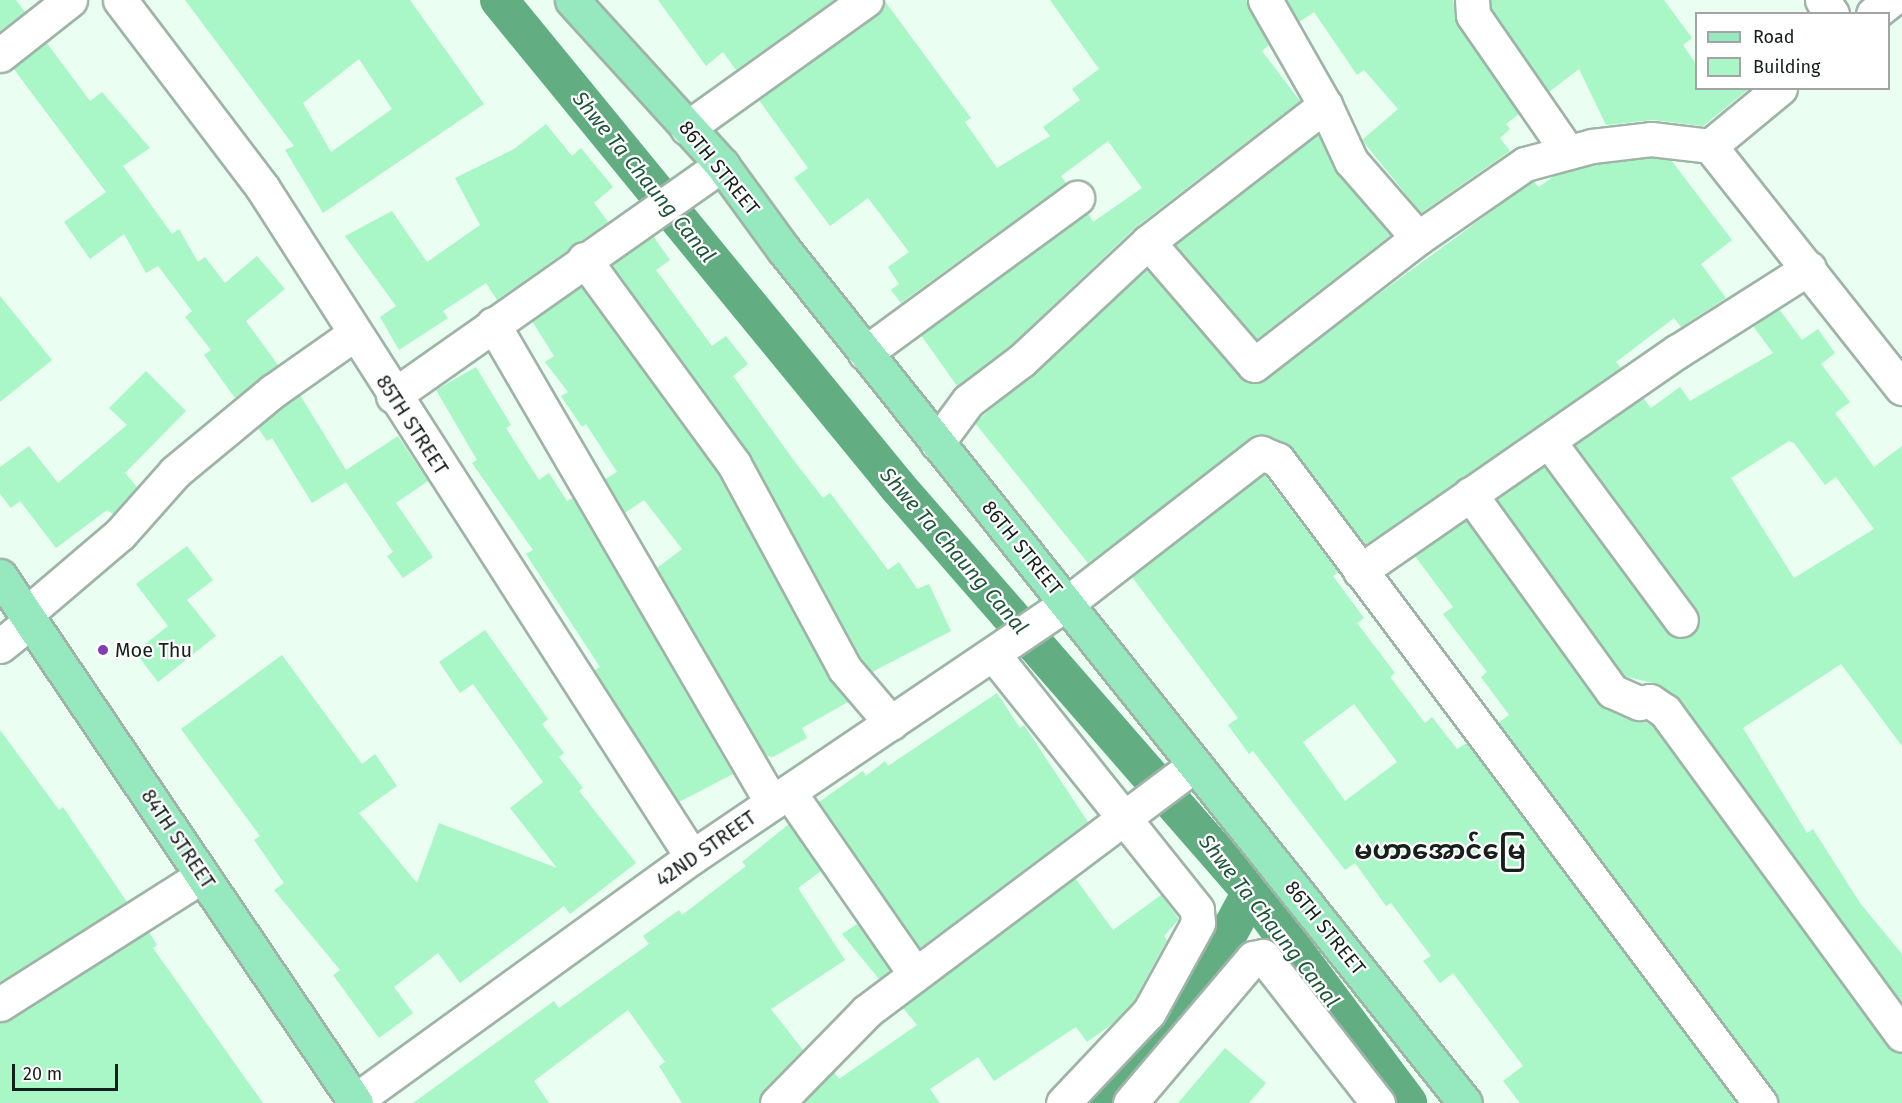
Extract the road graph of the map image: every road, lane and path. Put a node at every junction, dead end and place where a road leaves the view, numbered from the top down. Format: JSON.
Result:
{"nodes":[{"id":1,"x":70,"y":0,"type":"edge"},
{"id":2,"x":120,"y":0,"type":"edge"},
{"id":3,"x":572,"y":0,"type":"edge"},
{"id":4,"x":866,"y":0,"type":"edge"},
{"id":5,"x":1265,"y":0,"type":"edge"},
{"id":6,"x":1472,"y":0,"type":"edge"},
{"id":7,"x":1891,"y":0,"type":"edge"},
{"id":8,"x":1876,"y":12,"type":"edge"},
{"id":9,"x":0,"y":55,"type":"edge"},
{"id":10,"x":1778,"y":90,"type":"edge"},
{"id":11,"x":1325,"y":105,"type":"junction"},
{"id":12,"x":687,"y":128,"type":"junction"},
{"id":13,"x":1710,"y":146,"type":"junction"},
{"id":14,"x":1568,"y":152,"type":"junction"},
{"id":15,"x":722,"y":165,"type":"junction"},
{"id":16,"x":1077,"y":198,"type":"dead end"},
{"id":17,"x":1418,"y":238,"type":"junction"},
{"id":18,"x":1148,"y":242,"type":"junction"},
{"id":19,"x":584,"y":259,"type":"junction"},
{"id":20,"x":1809,"y":268,"type":"junction"},
{"id":21,"x":494,"y":324,"type":"junction"},
{"id":22,"x":354,"y":334,"type":"junction"},
{"id":23,"x":865,"y":353,"type":"junction"},
{"id":24,"x":1902,"y":388,"type":"edge"},
{"id":25,"x":393,"y":396,"type":"junction"},
{"id":26,"x":937,"y":442,"type":"junction"},
{"id":27,"x":1550,"y":443,"type":"junction"},
{"id":28,"x":1470,"y":495,"type":"junction"},
{"id":29,"x":1360,"y":572,"type":"junction"},
{"id":30,"x":0,"y":576,"type":"edge"},
{"id":31,"x":1055,"y":612,"type":"junction"},
{"id":32,"x":28,"y":618,"type":"junction"},
{"id":33,"x":1681,"y":620,"type":"dead end"},
{"id":34,"x":0,"y":646,"type":"edge"},
{"id":35,"x":996,"y":652,"type":"junction"},
{"id":36,"x":891,"y":723,"type":"junction"},
{"id":37,"x":1184,"y":773,"type":"junction"},
{"id":38,"x":781,"y":797,"type":"junction"},
{"id":39,"x":1128,"y":816,"type":"junction"},
{"id":40,"x":692,"y":857,"type":"junction"},
{"id":41,"x":202,"y":876,"type":"junction"},
{"id":42,"x":915,"y":974,"type":"junction"},
{"id":43,"x":0,"y":1004,"type":"edge"},
{"id":44,"x":1902,"y":1035,"type":"edge"},
{"id":45,"x":354,"y":1102,"type":"edge"},
{"id":46,"x":777,"y":1103,"type":"edge"},
{"id":47,"x":1063,"y":1103,"type":"edge"},
{"id":48,"x":1130,"y":1103,"type":"edge"},
{"id":49,"x":1378,"y":1103,"type":"edge"},
{"id":50,"x":1465,"y":1103,"type":"edge"},
{"id":51,"x":1760,"y":1103,"type":"edge"}],
"edges":[{"from":1,"to":9,"type":"street"},
{"from":2,"to":22,"type":"street","name":"85TH STREET"},
{"from":3,"to":12,"type":"main road","name":"86TH STREET"},
{"from":4,"to":12,"type":"street"},
{"from":5,"to":11,"type":"street"},
{"from":6,"to":14,"type":"street"},
{"from":7,"to":8,"type":"street"},
{"from":10,"to":13,"type":"street"},
{"from":11,"to":17,"type":"street"},
{"from":11,"to":18,"type":"street"},
{"from":12,"to":15,"type":"main road","name":"86TH STREET"},
{"from":13,"to":14,"type":"street"},
{"from":13,"to":20,"type":"street"},
{"from":14,"to":17,"type":"street"},
{"from":15,"to":19,"type":"street"},
{"from":15,"to":23,"type":"main road","name":"86TH STREET"},
{"from":16,"to":23,"type":"street"},
{"from":17,"to":18,"type":"street"},
{"from":18,"to":26,"type":"street"},
{"from":19,"to":21,"type":"street"},
{"from":19,"to":36,"type":"street"},
{"from":20,"to":24,"type":"street"},
{"from":20,"to":27,"type":"street"},
{"from":21,"to":25,"type":"street"},
{"from":21,"to":38,"type":"street"},
{"from":22,"to":25,"type":"street","name":"85TH STREET"},
{"from":22,"to":32,"type":"street"},
{"from":23,"to":26,"type":"main road","name":"86TH STREET"},
{"from":25,"to":40,"type":"street","name":"85TH STREET"},
{"from":26,"to":31,"type":"main road","name":"86TH STREET"},
{"from":27,"to":28,"type":"street"},
{"from":27,"to":33,"type":"street"},
{"from":28,"to":29,"type":"street"},
{"from":28,"to":44,"type":"street"},
{"from":29,"to":31,"type":"street","name":"42ND STREET"},
{"from":29,"to":51,"type":"street"},
{"from":30,"to":32,"type":"main road","name":"84TH STREET"},
{"from":31,"to":35,"type":"street","name":"42ND STREET"},
{"from":31,"to":37,"type":"main road","name":"86TH STREET"},
{"from":32,"to":34,"type":"street"},
{"from":32,"to":41,"type":"main road","name":"84TH STREET"},
{"from":35,"to":36,"type":"street","name":"42ND STREET"},
{"from":35,"to":39,"type":"street"},
{"from":36,"to":38,"type":"street","name":"42ND STREET"},
{"from":37,"to":39,"type":"street"},
{"from":37,"to":50,"type":"main road","name":"86TH STREET"},
{"from":38,"to":40,"type":"street","name":"42ND STREET"},
{"from":38,"to":42,"type":"street"},
{"from":39,"to":42,"type":"street"},
{"from":39,"to":47,"type":"street"},
{"from":40,"to":45,"type":"street","name":"42ND STREET"},
{"from":41,"to":43,"type":"street"},
{"from":41,"to":45,"type":"main road","name":"84TH STREET"},
{"from":42,"to":46,"type":"street"},
{"from":48,"to":49,"type":"street"}]}
